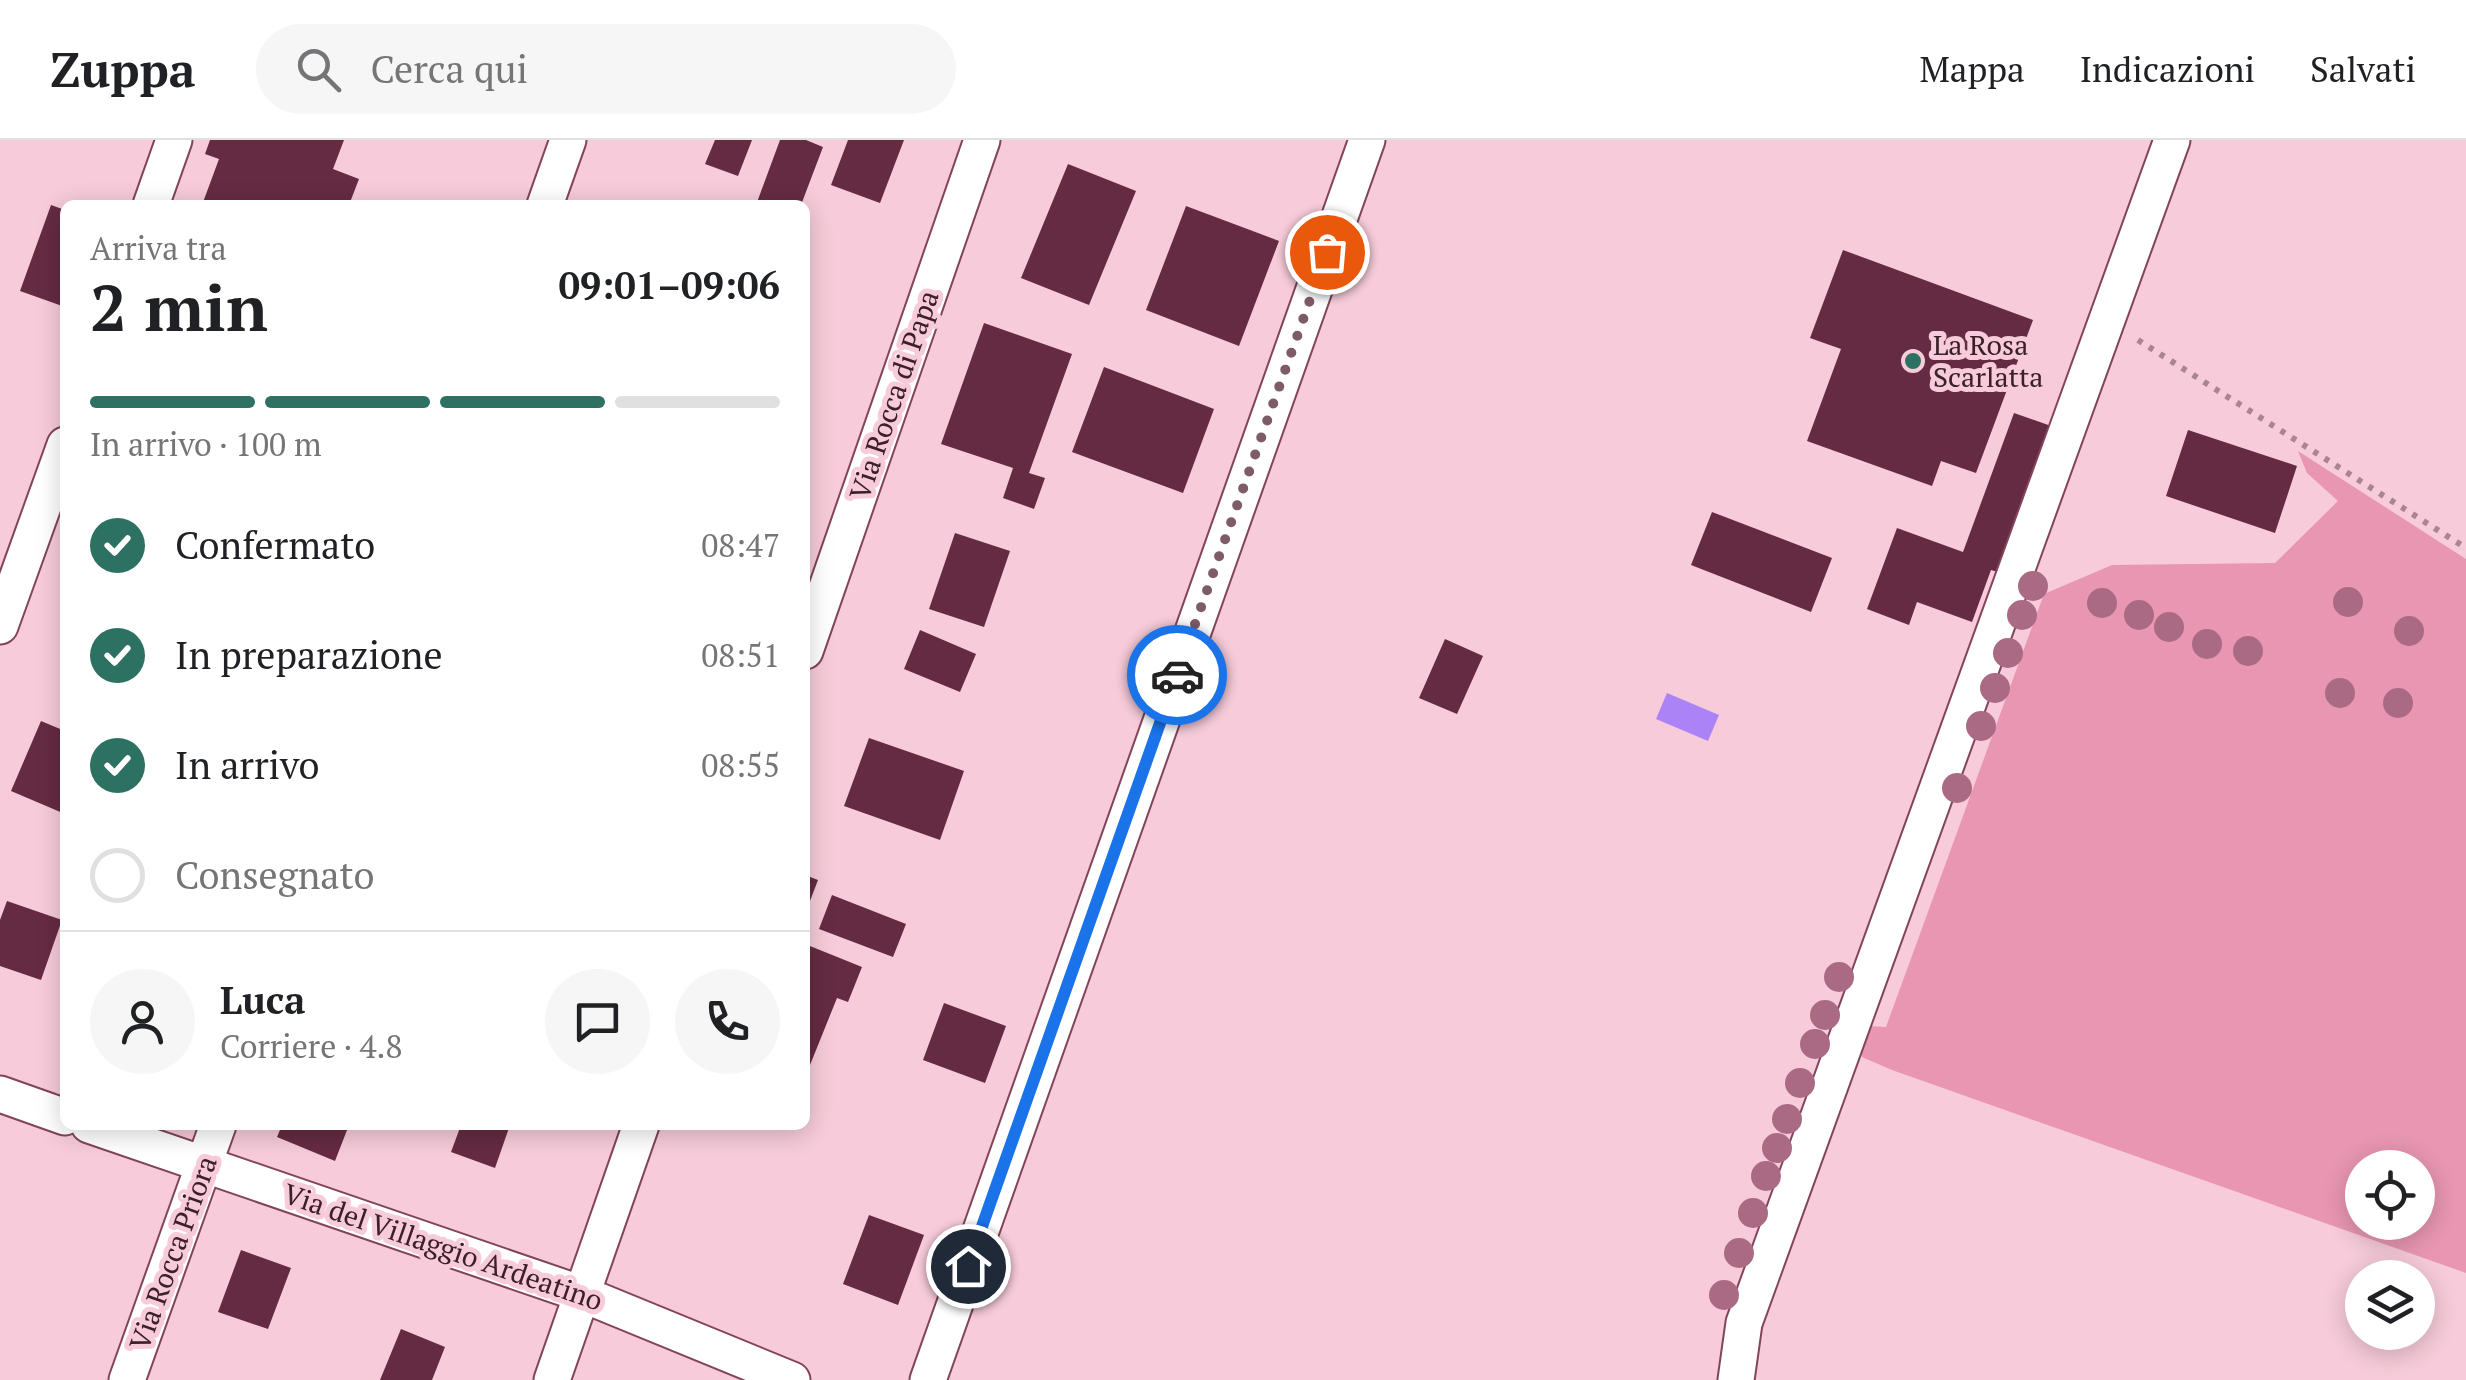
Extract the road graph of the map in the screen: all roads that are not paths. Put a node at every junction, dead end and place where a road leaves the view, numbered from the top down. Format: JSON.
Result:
{"nodes":[{"id":1,"x":174,"y":140,"type":"edge"},
{"id":2,"x":568,"y":140,"type":"edge"},
{"id":3,"x":982,"y":140,"type":"edge"},
{"id":4,"x":1367,"y":140,"type":"edge"},
{"id":5,"x":2172,"y":140,"type":"edge"},
{"id":6,"x":153,"y":200,"type":"edge"},
{"id":7,"x":547,"y":200,"type":"edge"},
{"id":8,"x":60,"y":459,"type":"edge"},
{"id":9,"x":0,"y":626,"type":"edge"},
{"id":10,"x":810,"y":637,"type":"edge"},
{"id":11,"x":0,"y":1094,"type":"edge"},
{"id":12,"x":60,"y":1115,"type":"edge"},
{"id":13,"x":105,"y":1130,"type":"edge"},
{"id":14,"x":216,"y":1130,"type":"edge"},
{"id":15,"x":638,"y":1130,"type":"edge"},
{"id":16,"x":204,"y":1164,"type":"junction"},
{"id":17,"x":582,"y":1294,"type":"junction"},
{"id":18,"x":127,"y":1380,"type":"edge"},
{"id":19,"x":552,"y":1380,"type":"edge"},
{"id":20,"x":792,"y":1380,"type":"edge"},
{"id":21,"x":928,"y":1380,"type":"edge"},
{"id":22,"x":1736,"y":1380,"type":"edge"}],
"edges":[{"from":1,"to":6,"type":"street"},
{"from":2,"to":7,"type":"street"},
{"from":3,"to":10,"type":"street","name":"Via Rocca di Papa"},
{"from":4,"to":21,"type":"street"},
{"from":5,"to":22,"type":"street"},
{"from":8,"to":9,"type":"street"},
{"from":11,"to":12,"type":"street"},
{"from":13,"to":16,"type":"street","name":"Via del Villaggio Ardeatino"},
{"from":14,"to":16,"type":"street","name":"Via Rocca Priora"},
{"from":15,"to":17,"type":"street"},
{"from":16,"to":17,"type":"street","name":"Via del Villaggio Ardeatino"},
{"from":16,"to":18,"type":"street","name":"Via Rocca Priora"},
{"from":17,"to":19,"type":"street"},
{"from":17,"to":20,"type":"street","name":"Via del Villaggio Ardeatino"}]}
